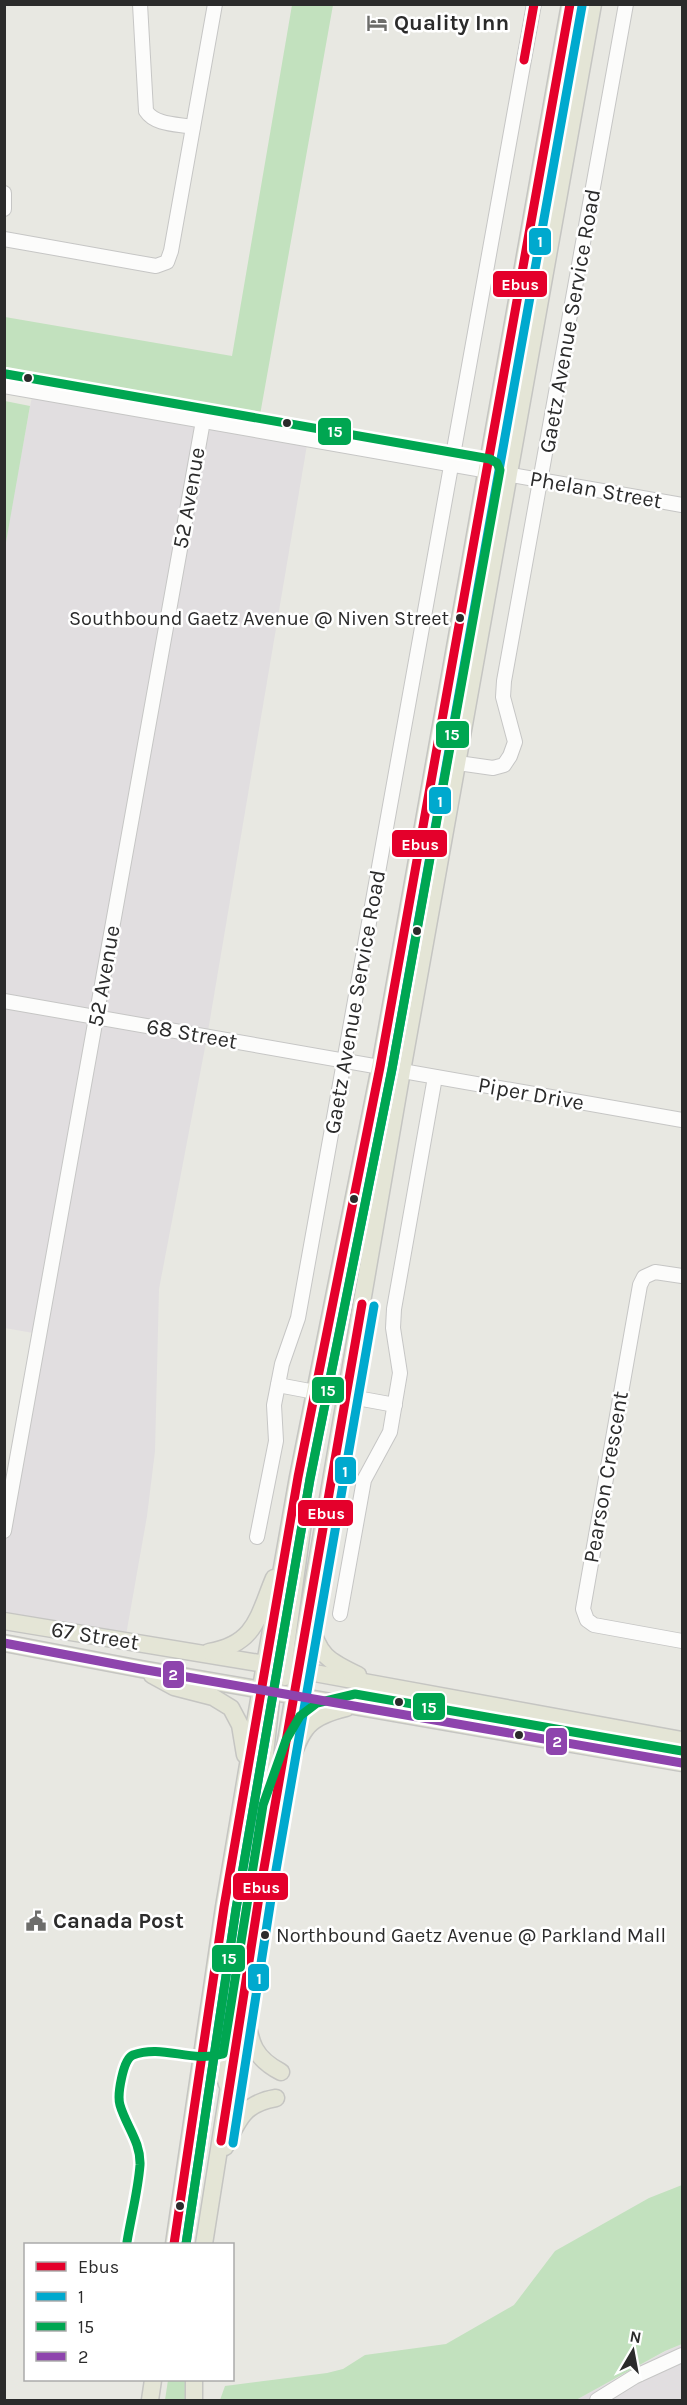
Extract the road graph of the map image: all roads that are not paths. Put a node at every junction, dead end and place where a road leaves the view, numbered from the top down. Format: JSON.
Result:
{"nodes":[{"id":1,"x":140,"y":4,"type":"edge"},
{"id":2,"x":214,"y":4,"type":"edge"},
{"id":3,"x":534,"y":4,"type":"edge"},
{"id":4,"x":570,"y":4,"type":"edge"},
{"id":5,"x":594,"y":4,"type":"edge"},
{"id":6,"x":626,"y":4,"type":"edge"},
{"id":7,"x":193,"y":127,"type":"junction"},
{"id":8,"x":4,"y":193,"type":"edge"},
{"id":9,"x":4,"y":209,"type":"edge"},
{"id":10,"x":4,"y":239,"type":"edge"},
{"id":11,"x":4,"y":386,"type":"edge"},
{"id":12,"x":203,"y":421,"type":"junction"},
{"id":13,"x":451,"y":465,"type":"junction"},
{"id":14,"x":488,"y":471,"type":"junction"},
{"id":15,"x":509,"y":475,"type":"junction"},
{"id":16,"x":542,"y":481,"type":"junction"},
{"id":17,"x":682,"y":505,"type":"edge"},
{"id":18,"x":458,"y":763,"type":"junction"},
{"id":19,"x":4,"y":1001,"type":"edge"},
{"id":20,"x":96,"y":1017,"type":"junction"},
{"id":21,"x":343,"y":1061,"type":"junction"},
{"id":22,"x":380,"y":1067,"type":"junction"},
{"id":23,"x":402,"y":1071,"type":"junction"},
{"id":24,"x":435,"y":1077,"type":"junction"},
{"id":25,"x":682,"y":1120,"type":"edge"},
{"id":26,"x":682,"y":1276,"type":"edge"},
{"id":27,"x":278,"y":1385,"type":"junction"},
{"id":28,"x":315,"y":1392,"type":"junction"},
{"id":29,"x":346,"y":1396,"type":"junction"},
{"id":30,"x":395,"y":1405,"type":"junction"},
{"id":31,"x":298,"y":1477,"type":"junction"},
{"id":32,"x":4,"y":1531,"type":"edge"},
{"id":33,"x":258,"y":1537,"type":"dead end"},
{"id":34,"x":286,"y":1552,"type":"junction"},
{"id":35,"x":340,"y":1614,"type":"dead end"},
{"id":36,"x":308,"y":1615,"type":"junction"},
{"id":37,"x":4,"y":1621,"type":"edge"},
{"id":38,"x":682,"y":1641,"type":"edge"},
{"id":39,"x":4,"y":1643,"type":"edge"},
{"id":40,"x":200,"y":1653,"type":"junction"},
{"id":41,"x":265,"y":1664,"type":"junction"},
{"id":42,"x":141,"y":1669,"type":"junction"},
{"id":43,"x":291,"y":1669,"type":"junction"},
{"id":44,"x":381,"y":1685,"type":"junction"},
{"id":45,"x":266,"y":1690,"type":"junction"},
{"id":46,"x":294,"y":1695,"type":"junction"},
{"id":47,"x":471,"y":1702,"type":"junction"},
{"id":48,"x":354,"y":1706,"type":"junction"},
{"id":49,"x":395,"y":1712,"type":"junction"},
{"id":50,"x":592,"y":1724,"type":"junction"},
{"id":51,"x":472,"y":1726,"type":"junction"},
{"id":52,"x":682,"y":1740,"type":"edge"},
{"id":53,"x":682,"y":1763,"type":"edge"},
{"id":54,"x":247,"y":1767,"type":"junction"},
{"id":55,"x":275,"y":1807,"type":"junction"},
{"id":56,"x":224,"y":1907,"type":"junction"},
{"id":57,"x":255,"y":1919,"type":"junction"},
{"id":58,"x":243,"y":1998,"type":"junction"},
{"id":59,"x":281,"y":2072,"type":"dead end"},
{"id":60,"x":229,"y":2090,"type":"junction"},
{"id":61,"x":276,"y":2098,"type":"dead end"},
{"id":62,"x":218,"y":2161,"type":"junction"},
{"id":63,"x":174,"y":2243,"type":"edge"},
{"id":64,"x":204,"y":2243,"type":"edge"},
{"id":65,"x":682,"y":2355,"type":"edge"},
{"id":66,"x":153,"y":2381,"type":"edge"},
{"id":67,"x":194,"y":2381,"type":"edge"},
{"id":68,"x":150,"y":2400,"type":"edge"},
{"id":69,"x":194,"y":2400,"type":"edge"},
{"id":70,"x":597,"y":2400,"type":"edge"}],
"edges":[{"from":1,"to":7,"type":"street"},
{"from":2,"to":7,"type":"street"},
{"from":3,"to":13,"type":"street","name":"Gaetz Avenue Service Road"},
{"from":4,"to":14,"type":"main road"},
{"from":5,"to":15,"type":"main road"},
{"from":6,"to":16,"type":"street","name":"Gaetz Avenue Service Road"},
{"from":7,"to":10,"type":"street"},
{"from":8,"to":9,"type":"street"},
{"from":11,"to":12,"type":"street","name":"Phelan Street"},
{"from":12,"to":13,"type":"street","name":"Phelan Street"},
{"from":12,"to":20,"type":"street","name":"52 Avenue"},
{"from":13,"to":14,"type":"street","name":"Phelan Street"},
{"from":13,"to":21,"type":"street","name":"Gaetz Avenue Service Road"},
{"from":14,"to":15,"type":"street","name":"Phelan Street"},
{"from":14,"to":22,"type":"main road"},
{"from":15,"to":16,"type":"street","name":"Phelan Street"},
{"from":15,"to":18,"type":"main road"},
{"from":16,"to":17,"type":"street","name":"Phelan Street"},
{"from":16,"to":18,"type":"street","name":"Gaetz Avenue Service Road"},
{"from":18,"to":23,"type":"main road"},
{"from":19,"to":20,"type":"street","name":"68 Street"},
{"from":20,"to":21,"type":"street","name":"68 Street"},
{"from":20,"to":32,"type":"street","name":"52 Avenue"},
{"from":21,"to":22,"type":"street","name":"68 Street"},
{"from":21,"to":27,"type":"street","name":"Gaetz Avenue Service Road"},
{"from":22,"to":23,"type":"street","name":"Piper Drive"},
{"from":22,"to":28,"type":"main road"},
{"from":23,"to":24,"type":"street","name":"Piper Drive"},
{"from":23,"to":29,"type":"main road"},
{"from":24,"to":25,"type":"street","name":"Piper Drive"},
{"from":24,"to":30,"type":"street"},
{"from":26,"to":38,"type":"street","name":"Pearson Crescent"},
{"from":27,"to":28,"type":"street"},
{"from":27,"to":33,"type":"street","name":"Gaetz Avenue Service Road"},
{"from":28,"to":31,"type":"main road"},
{"from":29,"to":30,"type":"street"},
{"from":29,"to":36,"type":"main road"},
{"from":30,"to":35,"type":"street"},
{"from":31,"to":34,"type":"main road"},
{"from":31,"to":43,"type":"main road"},
{"from":34,"to":40,"type":"main road"},
{"from":34,"to":41,"type":"main road"},
{"from":36,"to":43,"type":"main road"},
{"from":36,"to":44,"type":"main road"},
{"from":37,"to":40,"type":"main road","name":"67 Street"},
{"from":39,"to":42,"type":"main road","name":"67 Street"},
{"from":40,"to":41,"type":"main road","name":"67 Street"},
{"from":41,"to":43,"type":"main road","name":"67 Street"},
{"from":41,"to":45,"type":"main road"},
{"from":42,"to":45,"type":"main road","name":"67 Street"},
{"from":42,"to":54,"type":"main road"},
{"from":43,"to":44,"type":"main road","name":"67 Street"},
{"from":43,"to":46,"type":"main road"},
{"from":44,"to":47,"type":"main road","name":"67 Street"},
{"from":45,"to":46,"type":"main road","name":"67 Street"},
{"from":45,"to":54,"type":"main road"},
{"from":45,"to":57,"type":"main road"},
{"from":46,"to":48,"type":"main road","name":"67 Street"},
{"from":46,"to":55,"type":"main road"},
{"from":47,"to":49,"type":"main road"},
{"from":47,"to":50,"type":"main road","name":"67 Street"},
{"from":48,"to":49,"type":"main road","name":"67 Street"},
{"from":48,"to":55,"type":"main road"},
{"from":49,"to":51,"type":"main road","name":"67 Street"},
{"from":50,"to":51,"type":"main road"},
{"from":50,"to":52,"type":"main road","name":"67 Street"},
{"from":51,"to":53,"type":"main road","name":"67 Street"},
{"from":54,"to":56,"type":"main road"},
{"from":55,"to":57,"type":"main road"},
{"from":56,"to":60,"type":"main road"},
{"from":56,"to":63,"type":"main road"},
{"from":57,"to":58,"type":"main road"},
{"from":58,"to":59,"type":"main road"},
{"from":58,"to":60,"type":"main road"},
{"from":60,"to":62,"type":"main road"},
{"from":61,"to":62,"type":"main road"},
{"from":62,"to":64,"type":"main road"},
{"from":65,"to":70,"type":"street"},
{"from":66,"to":68,"type":"main road"},
{"from":67,"to":69,"type":"main road"}]}
